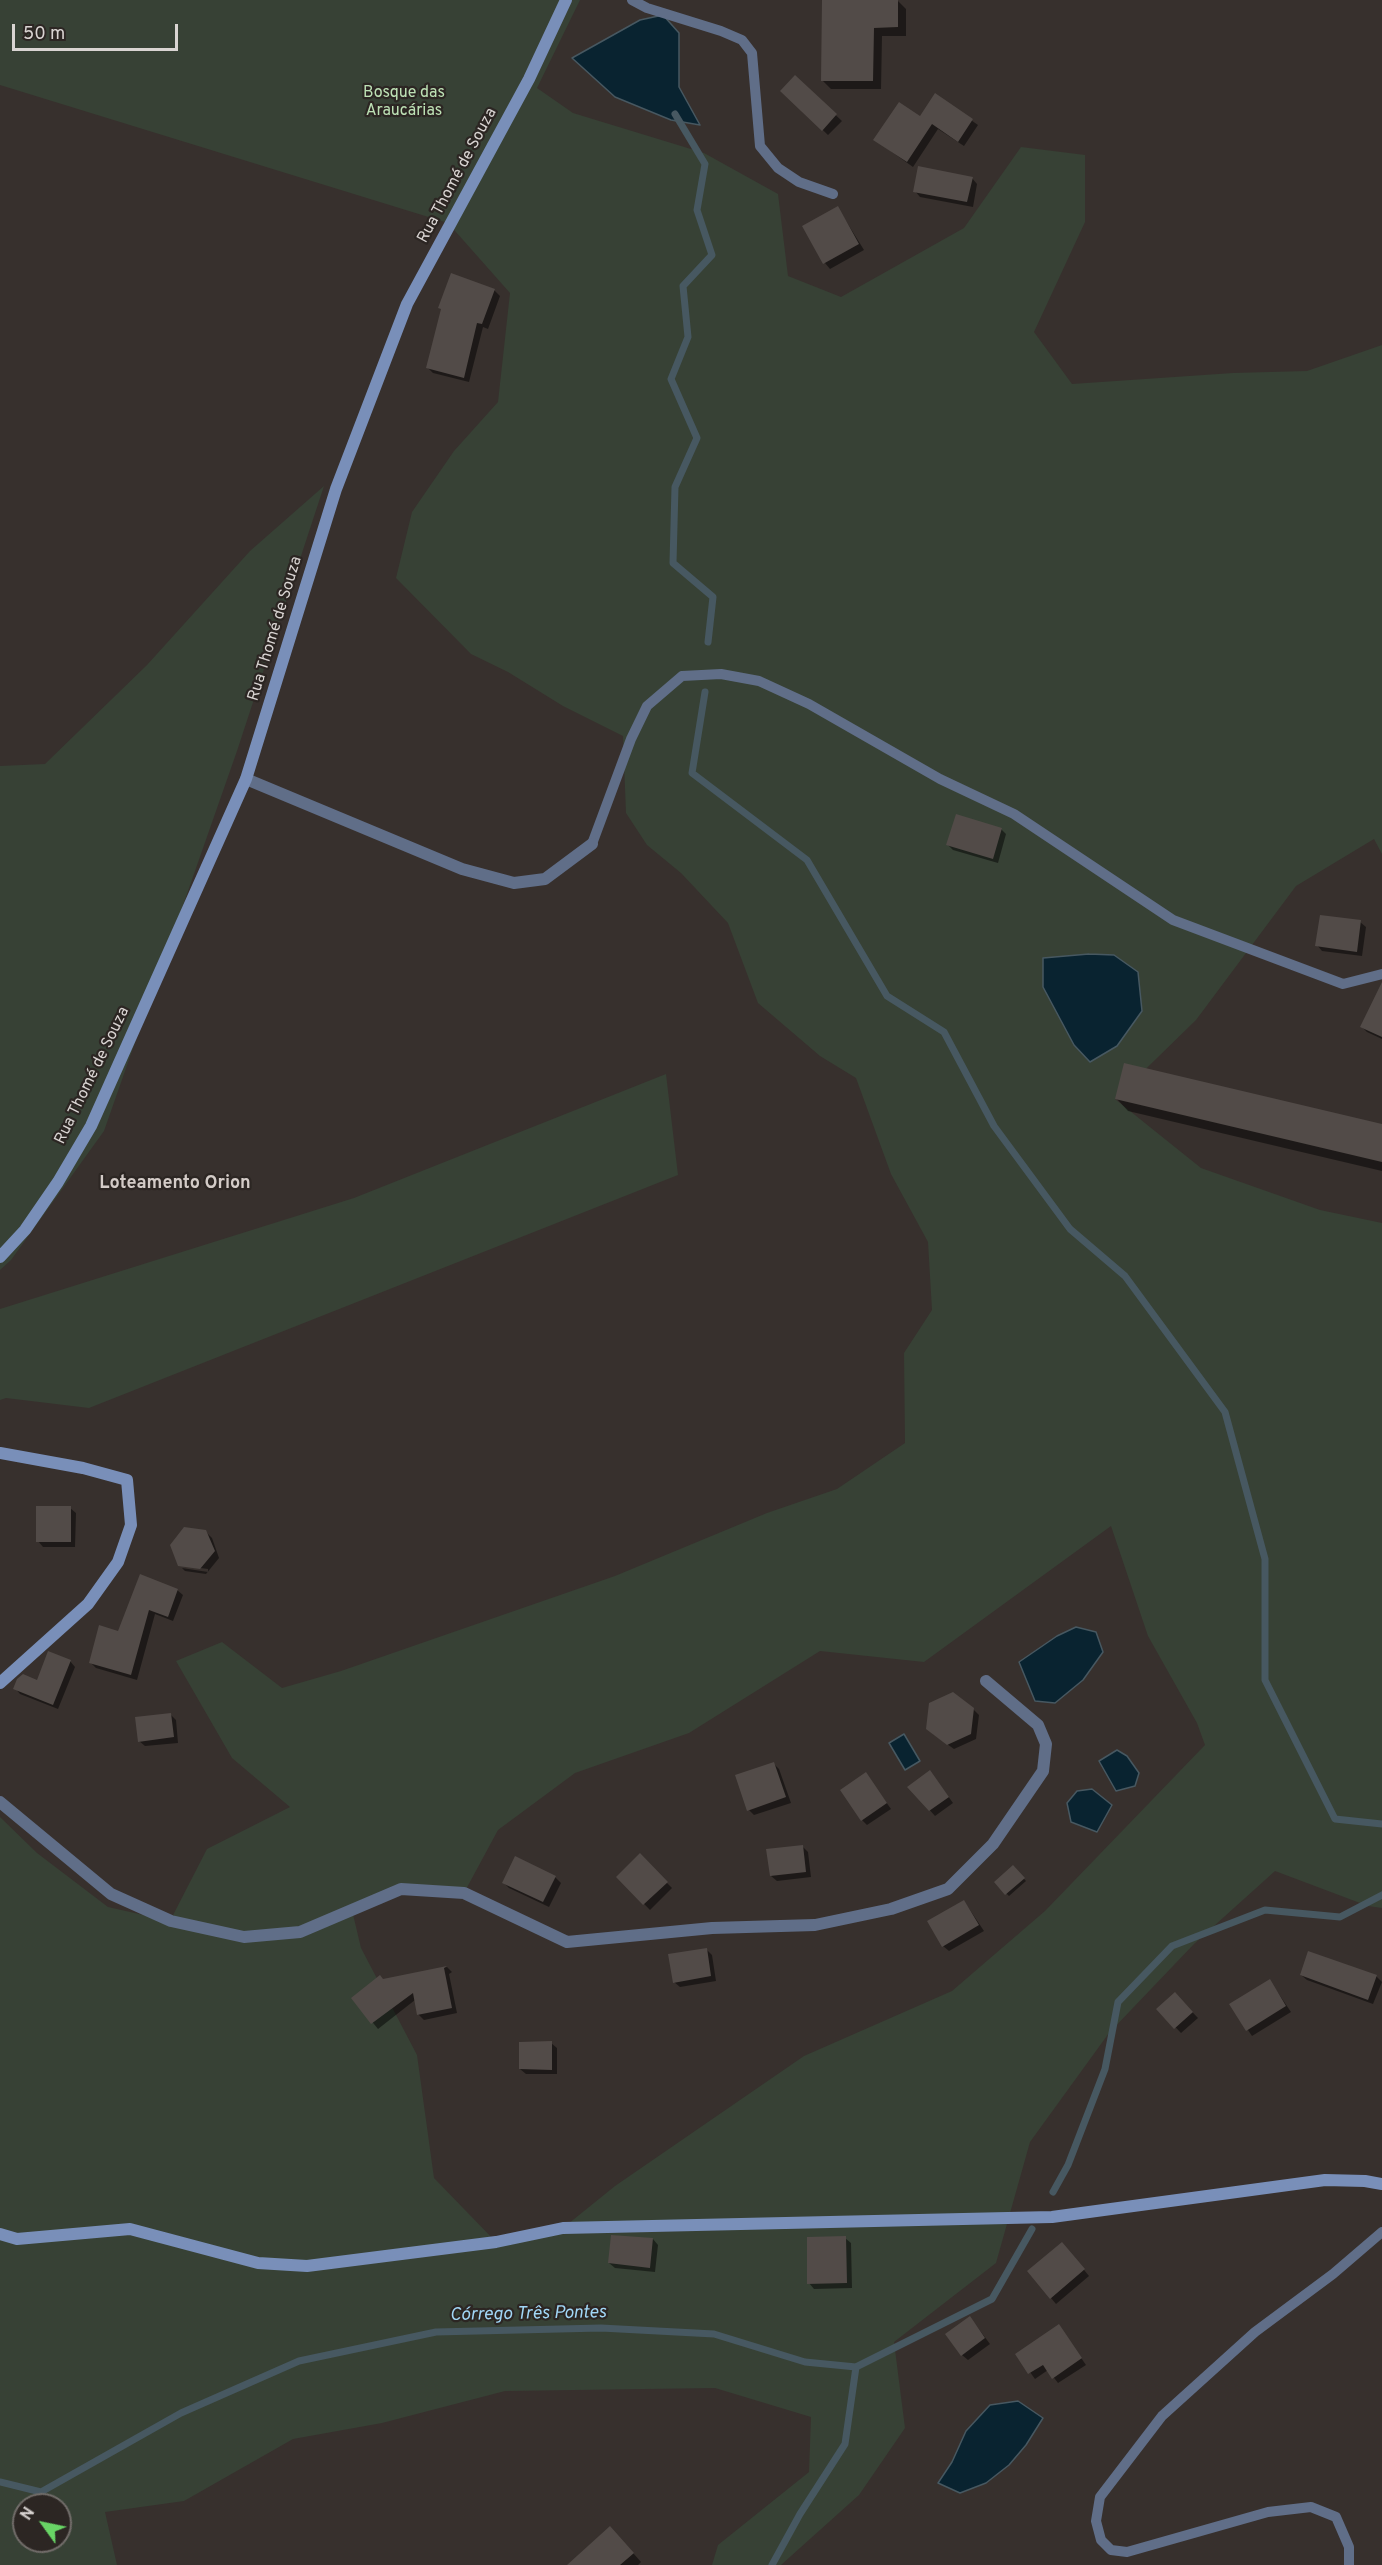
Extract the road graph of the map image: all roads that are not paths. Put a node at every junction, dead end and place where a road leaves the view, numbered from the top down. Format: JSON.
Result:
{"nodes":[{"id":1,"x":566,"y":0,"type":"edge"},
{"id":2,"x":632,"y":0,"type":"edge"},
{"id":3,"x":833,"y":194,"type":"dead end"},
{"id":4,"x":246,"y":779,"type":"junction"},
{"id":5,"x":592,"y":844,"type":"joint"},
{"id":6,"x":1382,"y":974,"type":"edge"},
{"id":7,"x":0,"y":1257,"type":"edge"},
{"id":8,"x":0,"y":1453,"type":"edge"},
{"id":9,"x":986,"y":1681,"type":"dead end"},
{"id":10,"x":0,"y":1683,"type":"edge"},
{"id":11,"x":0,"y":1802,"type":"edge"},
{"id":12,"x":1382,"y":2184,"type":"edge"},
{"id":13,"x":1382,"y":2232,"type":"edge"},
{"id":14,"x":0,"y":2234,"type":"edge"},
{"id":15,"x":1349,"y":2565,"type":"edge"}],
"edges":[{"from":1,"to":4,"type":"street","name":"Rua Thomé de Souza"},
{"from":2,"to":3,"type":"lane"},
{"from":4,"to":5,"type":"street"},
{"from":4,"to":7,"type":"street","name":"Rua Thomé de Souza"},
{"from":5,"to":6,"type":"lane"},
{"from":8,"to":10,"type":"street"},
{"from":9,"to":11,"type":"street"},
{"from":12,"to":14,"type":"street"},
{"from":13,"to":15,"type":"lane"}]}
